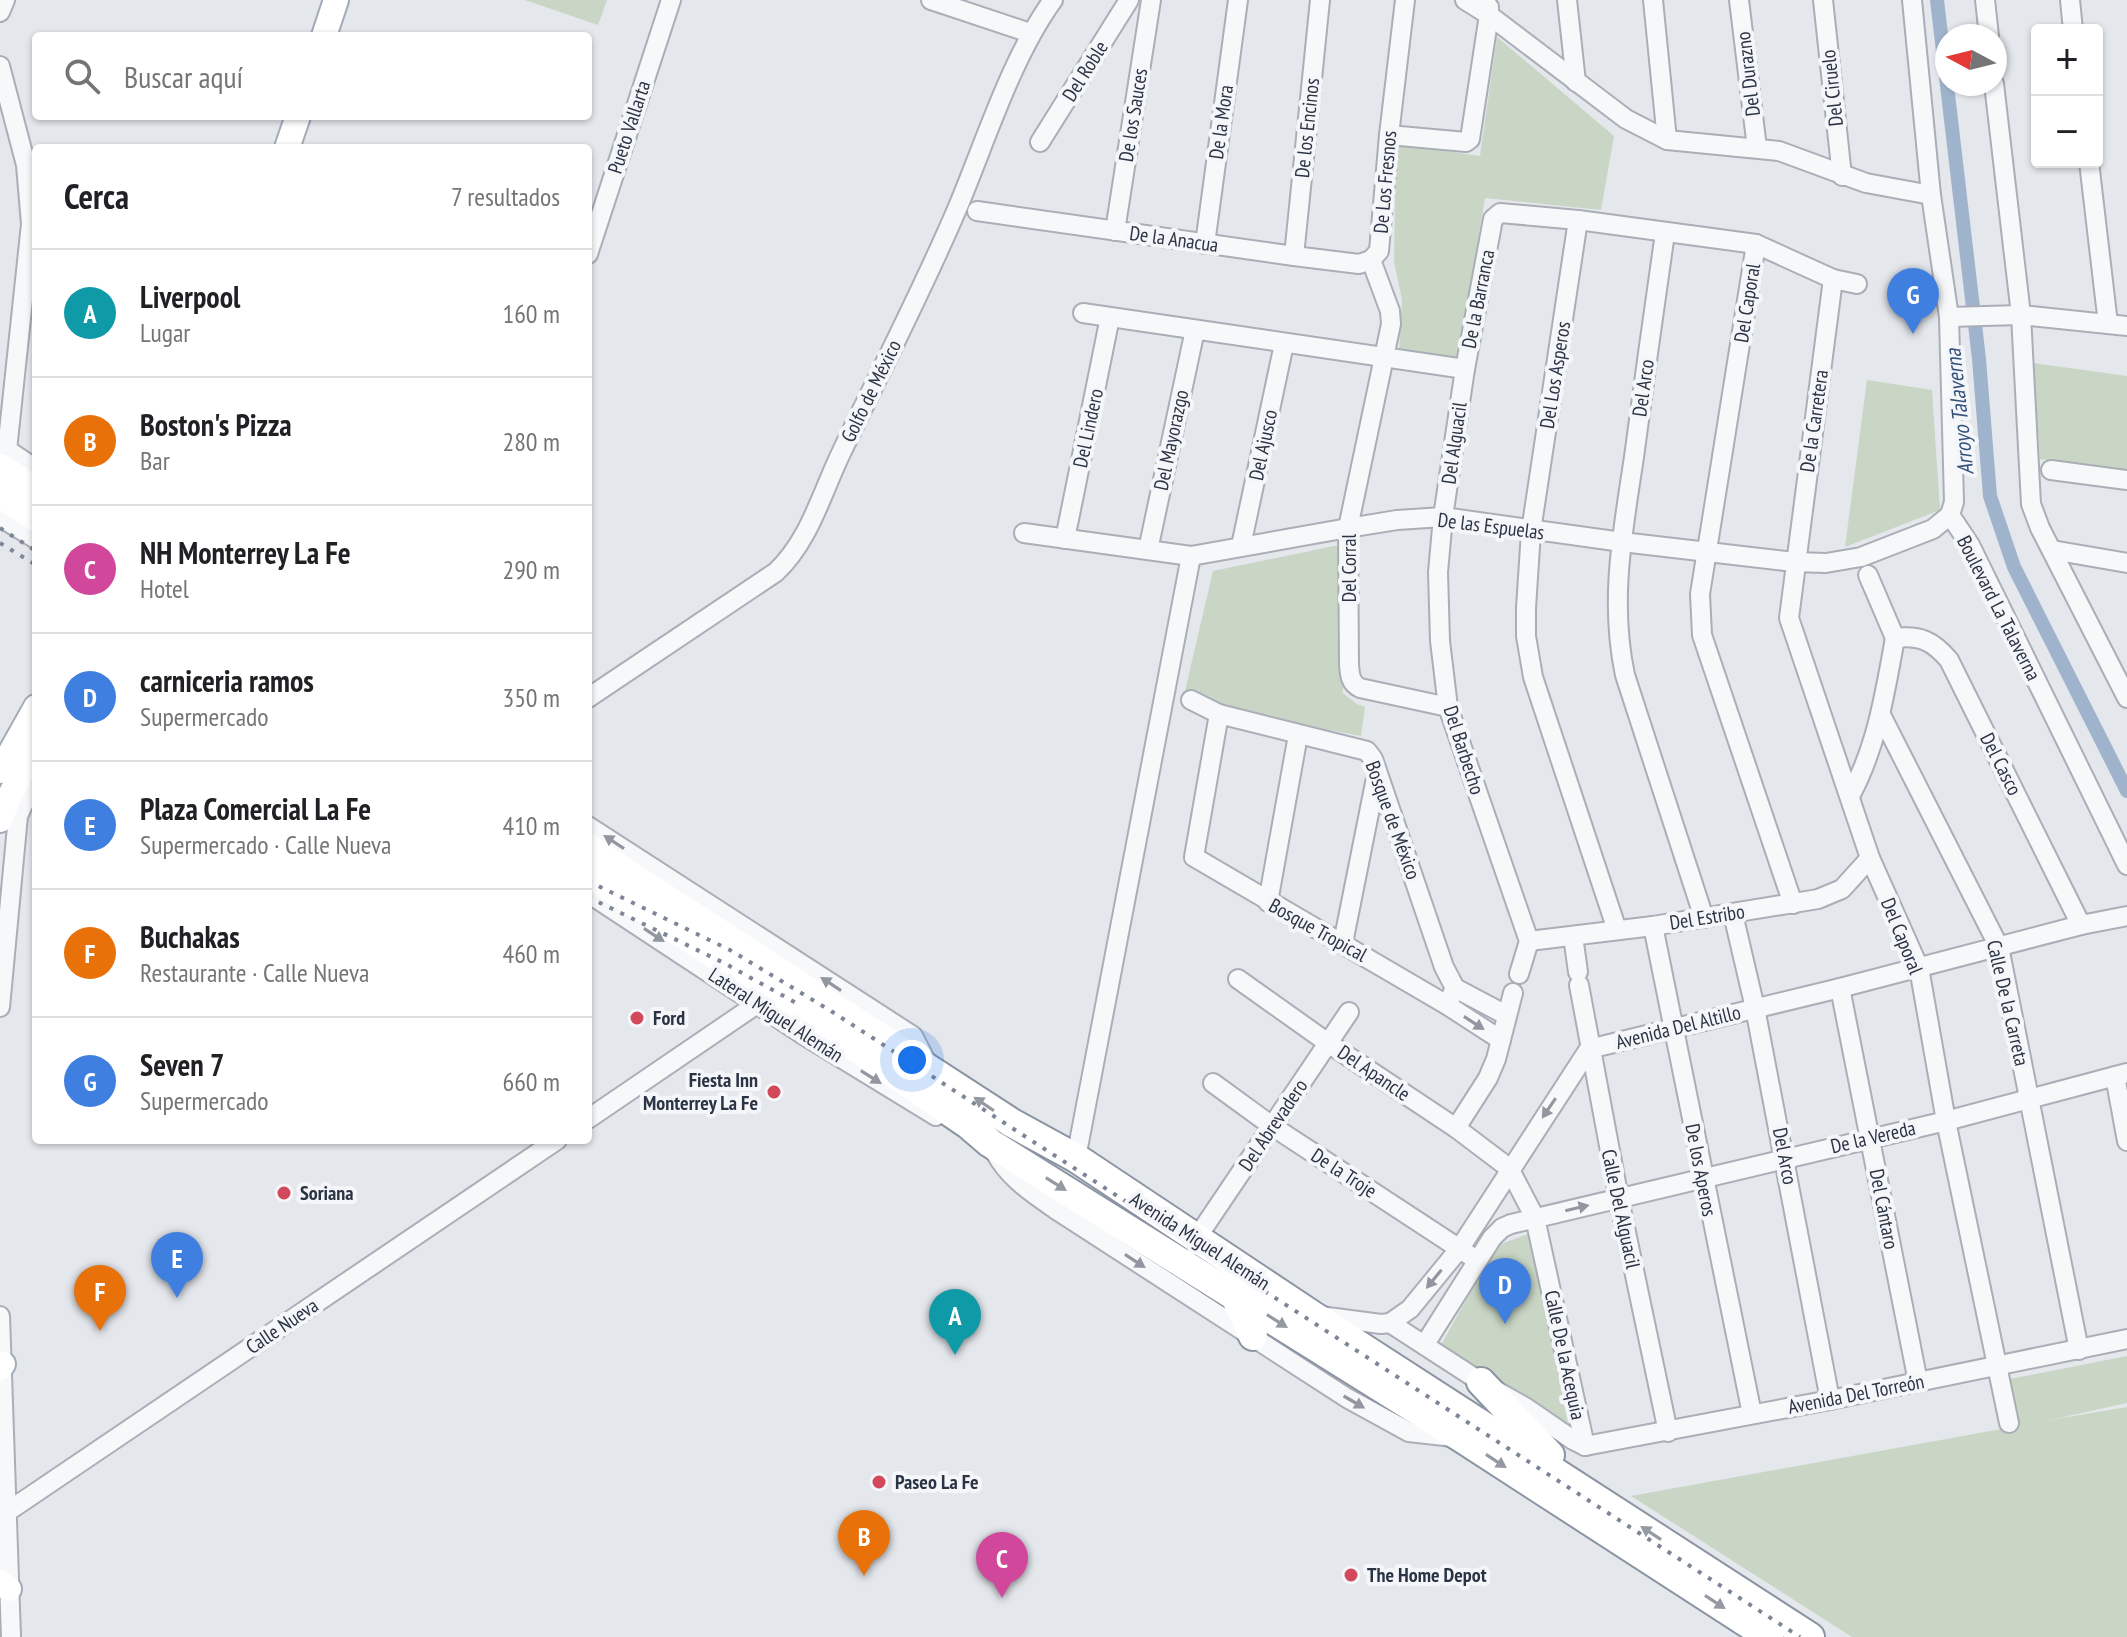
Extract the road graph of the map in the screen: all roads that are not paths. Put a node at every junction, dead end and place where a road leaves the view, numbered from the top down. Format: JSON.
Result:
{"nodes":[{"id":1,"x":5,"y":0,"type":"edge"},
{"id":2,"x":336,"y":0,"type":"edge"},
{"id":3,"x":351,"y":0,"type":"edge"},
{"id":4,"x":671,"y":0,"type":"edge"},
{"id":5,"x":931,"y":0,"type":"edge"},
{"id":6,"x":1053,"y":0,"type":"edge"},
{"id":7,"x":1129,"y":0,"type":"edge"},
{"id":8,"x":1151,"y":0,"type":"edge"},
{"id":9,"x":1238,"y":0,"type":"edge"},
{"id":10,"x":1320,"y":0,"type":"edge"},
{"id":11,"x":1405,"y":0,"type":"edge"},
{"id":12,"x":1465,"y":0,"type":"edge"},
{"id":13,"x":1567,"y":0,"type":"edge"},
{"id":14,"x":1653,"y":0,"type":"edge"},
{"id":15,"x":1739,"y":0,"type":"edge"},
{"id":16,"x":1823,"y":0,"type":"edge"},
{"id":17,"x":1912,"y":0,"type":"edge"},
{"id":18,"x":1985,"y":0,"type":"edge"},
{"id":19,"x":2070,"y":0,"type":"edge"},
{"id":20,"x":1489,"y":8,"type":"edge"},
{"id":21,"x":0,"y":12,"type":"edge"},
{"id":22,"x":1988,"y":24,"type":"edge"},
{"id":23,"x":2072,"y":24,"type":"edge"},
{"id":24,"x":325,"y":32,"type":"edge"},
{"id":25,"x":340,"y":32,"type":"edge"},
{"id":26,"x":1030,"y":33,"type":"junction"},
{"id":27,"x":0,"y":66,"type":"edge"},
{"id":28,"x":1576,"y":82,"type":"junction"},
{"id":29,"x":1995,"y":96,"type":"edge"},
{"id":30,"x":7,"y":107,"type":"edge"},
{"id":31,"x":297,"y":120,"type":"edge"},
{"id":32,"x":312,"y":120,"type":"edge"},
{"id":33,"x":1389,"y":135,"type":"junction"},
{"id":34,"x":1667,"y":140,"type":"junction"},
{"id":35,"x":1040,"y":142,"type":"dead end"},
{"id":36,"x":288,"y":144,"type":"edge"},
{"id":37,"x":304,"y":144,"type":"edge"},
{"id":38,"x":1757,"y":148,"type":"junction"},
{"id":39,"x":2090,"y":168,"type":"edge"},
{"id":40,"x":1842,"y":176,"type":"junction"},
{"id":41,"x":1931,"y":195,"type":"junction"},
{"id":42,"x":977,"y":211,"type":"dead end"},
{"id":43,"x":1578,"y":220,"type":"junction"},
{"id":44,"x":1115,"y":231,"type":"junction"},
{"id":45,"x":1665,"y":233,"type":"junction"},
{"id":46,"x":592,"y":242,"type":"edge"},
{"id":47,"x":1205,"y":244,"type":"junction"},
{"id":48,"x":1756,"y":244,"type":"junction"},
{"id":49,"x":1294,"y":256,"type":"junction"},
{"id":50,"x":1371,"y":260,"type":"junction"},
{"id":51,"x":1833,"y":279,"type":"junction"},
{"id":52,"x":1857,"y":284,"type":"dead end"},
{"id":53,"x":1083,"y":313,"type":"dead end"},
{"id":54,"x":2013,"y":316,"type":"junction"},
{"id":55,"x":1110,"y":317,"type":"junction"},
{"id":56,"x":1955,"y":317,"type":"junction"},
{"id":57,"x":2118,"y":325,"type":"edge"},
{"id":58,"x":1195,"y":330,"type":"junction"},
{"id":59,"x":1284,"y":344,"type":"junction"},
{"id":60,"x":1382,"y":357,"type":"junction"},
{"id":61,"x":1465,"y":369,"type":"junction"},
{"id":62,"x":2,"y":454,"type":"edge"},
{"id":63,"x":32,"y":467,"type":"edge"},
{"id":64,"x":2051,"y":470,"type":"dead end"},
{"id":65,"x":2127,"y":480,"type":"edge"},
{"id":66,"x":32,"y":487,"type":"edge"},
{"id":67,"x":0,"y":494,"type":"edge"},
{"id":68,"x":32,"y":514,"type":"edge"},
{"id":69,"x":1950,"y":515,"type":"junction"},
{"id":70,"x":0,"y":517,"type":"edge"},
{"id":71,"x":1443,"y":517,"type":"junction"},
{"id":72,"x":1348,"y":528,"type":"junction"},
{"id":73,"x":1531,"y":531,"type":"junction"},
{"id":74,"x":1024,"y":533,"type":"dead end"},
{"id":75,"x":32,"y":537,"type":"edge"},
{"id":76,"x":1065,"y":539,"type":"junction"},
{"id":77,"x":1622,"y":542,"type":"junction"},
{"id":78,"x":1241,"y":546,"type":"junction"},
{"id":79,"x":1148,"y":550,"type":"junction"},
{"id":80,"x":2052,"y":550,"type":"junction"},
{"id":81,"x":1707,"y":551,"type":"junction"},
{"id":82,"x":1191,"y":556,"type":"junction"},
{"id":83,"x":1794,"y":562,"type":"junction"},
{"id":84,"x":2127,"y":563,"type":"edge"},
{"id":85,"x":1868,"y":575,"type":"dead end"},
{"id":86,"x":1895,"y":638,"type":"junction"},
{"id":87,"x":592,"y":695,"type":"edge"},
{"id":88,"x":2127,"y":698,"type":"edge"},
{"id":89,"x":1191,"y":700,"type":"dead end"},
{"id":90,"x":1448,"y":707,"type":"junction"},
{"id":91,"x":32,"y":714,"type":"edge"},
{"id":92,"x":1219,"y":714,"type":"junction"},
{"id":93,"x":1881,"y":715,"type":"junction"},
{"id":94,"x":1298,"y":735,"type":"junction"},
{"id":95,"x":32,"y":765,"type":"edge"},
{"id":96,"x":1377,"y":770,"type":"junction"},
{"id":97,"x":0,"y":771,"type":"edge"},
{"id":98,"x":1850,"y":796,"type":"junction"},
{"id":99,"x":9,"y":818,"type":"edge"},
{"id":100,"x":592,"y":829,"type":"edge"},
{"id":101,"x":592,"y":852,"type":"edge"},
{"id":102,"x":1870,"y":858,"type":"junction"},
{"id":103,"x":2127,"y":865,"type":"edge"},
{"id":104,"x":592,"y":875,"type":"edge"},
{"id":105,"x":639,"y":894,"type":"junction"},
{"id":106,"x":592,"y":896,"type":"edge"},
{"id":107,"x":1268,"y":902,"type":"junction"},
{"id":108,"x":1793,"y":904,"type":"junction"},
{"id":109,"x":1733,"y":914,"type":"junction"},
{"id":110,"x":2127,"y":916,"type":"edge"},
{"id":111,"x":1704,"y":918,"type":"junction"},
{"id":112,"x":2081,"y":925,"type":"junction"},
{"id":113,"x":1653,"y":926,"type":"junction"},
{"id":114,"x":1617,"y":930,"type":"junction"},
{"id":115,"x":1573,"y":936,"type":"junction"},
{"id":116,"x":1529,"y":941,"type":"junction"},
{"id":117,"x":1343,"y":943,"type":"junction"},
{"id":118,"x":1999,"y":947,"type":"junction"},
{"id":119,"x":1919,"y":968,"type":"junction"},
{"id":120,"x":1238,"y":979,"type":"dead end"},
{"id":121,"x":1455,"y":988,"type":"junction"},
{"id":122,"x":1840,"y":988,"type":"junction"},
{"id":123,"x":757,"y":1004,"type":"junction"},
{"id":124,"x":1447,"y":1005,"type":"junction"},
{"id":125,"x":0,"y":1007,"type":"edge"},
{"id":126,"x":1755,"y":1008,"type":"junction"},
{"id":127,"x":1349,"y":1012,"type":"dead end"},
{"id":128,"x":1506,"y":1015,"type":"junction"},
{"id":129,"x":1674,"y":1028,"type":"junction"},
{"id":130,"x":1501,"y":1040,"type":"junction"},
{"id":131,"x":1328,"y":1043,"type":"junction"},
{"id":132,"x":1589,"y":1049,"type":"junction"},
{"id":133,"x":930,"y":1069,"type":"junction"},
{"id":134,"x":2121,"y":1075,"type":"edge"},
{"id":135,"x":1213,"y":1083,"type":"dead end"},
{"id":136,"x":2029,"y":1098,"type":"junction"},
{"id":137,"x":592,"y":1116,"type":"edge"},
{"id":138,"x":1946,"y":1121,"type":"junction"},
{"id":139,"x":1272,"y":1126,"type":"junction"},
{"id":140,"x":1456,"y":1128,"type":"junction"},
{"id":141,"x":980,"y":1134,"type":"junction"},
{"id":142,"x":1870,"y":1138,"type":"junction"},
{"id":143,"x":2127,"y":1141,"type":"edge"},
{"id":144,"x":551,"y":1144,"type":"edge"},
{"id":145,"x":1785,"y":1157,"type":"junction"},
{"id":146,"x":1076,"y":1158,"type":"junction"},
{"id":147,"x":1509,"y":1168,"type":"junction"},
{"id":148,"x":1702,"y":1179,"type":"junction"},
{"id":149,"x":1619,"y":1199,"type":"junction"},
{"id":150,"x":1535,"y":1218,"type":"junction"},
{"id":151,"x":1196,"y":1239,"type":"junction"},
{"id":152,"x":1460,"y":1248,"type":"junction"},
{"id":153,"x":1477,"y":1260,"type":"junction"},
{"id":154,"x":1234,"y":1294,"type":"junction"},
{"id":155,"x":1312,"y":1315,"type":"junction"},
{"id":156,"x":0,"y":1316,"type":"edge"},
{"id":157,"x":1390,"y":1323,"type":"junction"},
{"id":158,"x":1253,"y":1336,"type":"junction"},
{"id":159,"x":2127,"y":1339,"type":"edge"},
{"id":160,"x":1425,"y":1344,"type":"junction"},
{"id":161,"x":2079,"y":1350,"type":"junction"},
{"id":162,"x":1,"y":1366,"type":"edge"},
{"id":163,"x":1998,"y":1366,"type":"junction"},
{"id":164,"x":1481,"y":1382,"type":"junction"},
{"id":165,"x":1918,"y":1382,"type":"junction"},
{"id":166,"x":1830,"y":1400,"type":"junction"},
{"id":167,"x":1752,"y":1414,"type":"junction"},
{"id":168,"x":2009,"y":1423,"type":"dead end"},
{"id":169,"x":1668,"y":1432,"type":"junction"},
{"id":170,"x":1463,"y":1439,"type":"junction"},
{"id":171,"x":1585,"y":1446,"type":"junction"},
{"id":172,"x":1581,"y":1487,"type":"junction"},
{"id":173,"x":7,"y":1512,"type":"junction"},
{"id":174,"x":5,"y":1585,"type":"edge"},
{"id":175,"x":11,"y":1637,"type":"edge"},
{"id":176,"x":1769,"y":1637,"type":"edge"},
{"id":177,"x":1810,"y":1637,"type":"edge"}],
"edges":[{"from":1,"to":21,"type":"street"},
{"from":2,"to":24,"type":"main road"},
{"from":3,"to":25,"type":"main road"},
{"from":4,"to":46,"type":"street","name":"Pueto Vallarta"},
{"from":5,"to":26,"type":"street"},
{"from":6,"to":26,"type":"street","name":"Golfo de México"},
{"from":7,"to":35,"type":"street","name":"Del Roble"},
{"from":8,"to":44,"type":"street","name":"De los Sauces"},
{"from":9,"to":47,"type":"street","name":"De la Mora"},
{"from":10,"to":49,"type":"street","name":"De los Encinos"},
{"from":11,"to":33,"type":"street","name":"De Los Fresnos"},
{"from":12,"to":20,"type":"street"},
{"from":13,"to":28,"type":"street"},
{"from":14,"to":34,"type":"street"},
{"from":15,"to":38,"type":"street","name":"Del Durazno"},
{"from":16,"to":40,"type":"street","name":"Del Ciruelo"},
{"from":17,"to":41,"type":"street","name":"Boulevard La Talaverna"},
{"from":18,"to":22,"type":"street"},
{"from":19,"to":23,"type":"street"},
{"from":20,"to":28,"type":"street"},
{"from":20,"to":33,"type":"street"},
{"from":26,"to":87,"type":"street","name":"Golfo de México"},
{"from":27,"to":30,"type":"street"},
{"from":28,"to":34,"type":"street"},
{"from":29,"to":54,"type":"street"},
{"from":30,"to":62,"type":"street"},
{"from":31,"to":36,"type":"main road"},
{"from":32,"to":37,"type":"main road"},
{"from":33,"to":50,"type":"street","name":"De Los Fresnos"},
{"from":34,"to":38,"type":"street"},
{"from":38,"to":40,"type":"street"},
{"from":39,"to":57,"type":"street"},
{"from":40,"to":41,"type":"street"},
{"from":41,"to":56,"type":"street","name":"Boulevard La Talaverna"},
{"from":42,"to":44,"type":"street","name":"De la Anacua"},
{"from":43,"to":45,"type":"street","name":"De la Barranca"},
{"from":43,"to":61,"type":"street","name":"De la Barranca"},
{"from":43,"to":73,"type":"street","name":"Del Los Asperos"},
{"from":44,"to":47,"type":"street","name":"De la Anacua"},
{"from":45,"to":48,"type":"street","name":"De la Barranca"},
{"from":45,"to":77,"type":"street","name":"Del Arco"},
{"from":47,"to":49,"type":"street","name":"De la Anacua"},
{"from":48,"to":51,"type":"street","name":"De la Barranca"},
{"from":48,"to":81,"type":"street","name":"Del Caporal"},
{"from":49,"to":50,"type":"street","name":"De la Anacua"},
{"from":50,"to":60,"type":"street","name":"De Los Fresnos"},
{"from":51,"to":52,"type":"street","name":"De la Barranca"},
{"from":51,"to":83,"type":"street","name":"De la Carretera"},
{"from":53,"to":55,"type":"street","name":"De la Barranca"},
{"from":54,"to":56,"type":"street"},
{"from":54,"to":57,"type":"street"},
{"from":54,"to":80,"type":"street"},
{"from":55,"to":58,"type":"street","name":"De la Barranca"},
{"from":55,"to":76,"type":"street","name":"Del Lindero"},
{"from":56,"to":69,"type":"street","name":"Boulevard La Talaverna"},
{"from":58,"to":59,"type":"street","name":"De la Barranca"},
{"from":58,"to":79,"type":"street","name":"Del Mayorazgo"},
{"from":59,"to":60,"type":"street","name":"De la Barranca"},
{"from":59,"to":78,"type":"street","name":"Del Ajusco"},
{"from":60,"to":61,"type":"street","name":"De la Barranca"},
{"from":60,"to":72,"type":"street","name":"Del Corral"},
{"from":61,"to":71,"type":"street","name":"Del Alguacil"},
{"from":62,"to":63,"type":"street"},
{"from":62,"to":66,"type":"highway"},
{"from":64,"to":65,"type":"street"},
{"from":67,"to":68,"type":"highway"},
{"from":69,"to":83,"type":"street","name":"De las Espuelas"},
{"from":69,"to":103,"type":"street","name":"Boulevard La Talaverna"},
{"from":70,"to":75,"type":"street"},
{"from":71,"to":72,"type":"street","name":"De las Espuelas"},
{"from":71,"to":73,"type":"street","name":"De las Espuelas"},
{"from":71,"to":90,"type":"street","name":"Del Barbecho"},
{"from":72,"to":78,"type":"street","name":"De las Espuelas"},
{"from":72,"to":90,"type":"street","name":"Del Corral"},
{"from":73,"to":77,"type":"street","name":"De las Espuelas"},
{"from":73,"to":114,"type":"street"},
{"from":74,"to":76,"type":"street","name":"De las Espuelas"},
{"from":76,"to":79,"type":"street","name":"De las Espuelas"},
{"from":77,"to":81,"type":"street","name":"De las Espuelas"},
{"from":77,"to":111,"type":"street"},
{"from":78,"to":82,"type":"street","name":"De las Espuelas"},
{"from":79,"to":82,"type":"street","name":"De las Espuelas"},
{"from":80,"to":84,"type":"street"},
{"from":80,"to":88,"type":"street"},
{"from":81,"to":83,"type":"street","name":"De las Espuelas"},
{"from":81,"to":108,"type":"street"},
{"from":82,"to":146,"type":"street"},
{"from":83,"to":98,"type":"street","name":"Del Caporal"},
{"from":85,"to":86,"type":"street"},
{"from":86,"to":93,"type":"street"},
{"from":86,"to":112,"type":"street","name":"Del Casco"},
{"from":89,"to":92,"type":"street","name":"Bosque de México"},
{"from":90,"to":116,"type":"street","name":"Del Barbecho"},
{"from":91,"to":97,"type":"main road"},
{"from":92,"to":94,"type":"street","name":"Bosque de México"},
{"from":92,"to":107,"type":"street","name":"Bosque Tropical"},
{"from":93,"to":98,"type":"street"},
{"from":93,"to":118,"type":"street","name":"Calle De la Carreta"},
{"from":94,"to":96,"type":"street","name":"Bosque de México"},
{"from":94,"to":107,"type":"street"},
{"from":95,"to":99,"type":"main road"},
{"from":96,"to":117,"type":"street"},
{"from":96,"to":121,"type":"street","name":"Bosque de México"},
{"from":98,"to":102,"type":"street","name":"Del Caporal"},
{"from":99,"to":125,"type":"street"},
{"from":133,"to":100,"type":"street","one_way":true},
{"from":101,"to":105,"type":"highway","name":"Avenida Miguel Alemán"},
{"from":102,"to":108,"type":"street","name":"Del Estribo"},
{"from":102,"to":119,"type":"street","name":"Del Caporal"},
{"from":104,"to":105,"type":"highway","name":"Avenida Miguel Alemán"},
{"from":105,"to":133,"type":"highway","name":"Avenida Miguel Alemán"},
{"from":105,"to":141,"type":"highway","name":"Avenida Miguel Alemán"},
{"from":106,"to":123,"type":"street","name":"Lateral Miguel Alemán","one_way":true},
{"from":107,"to":117,"type":"street","name":"Bosque Tropical"},
{"from":108,"to":109,"type":"street","name":"Del Estribo"},
{"from":109,"to":111,"type":"street","name":"Del Estribo"},
{"from":109,"to":126,"type":"street","name":"Del Arco"},
{"from":110,"to":112,"type":"street","name":"Avenida Del Altillo"},
{"from":111,"to":113,"type":"street","name":"Del Estribo"},
{"from":112,"to":118,"type":"street","name":"Avenida Del Altillo"},
{"from":113,"to":114,"type":"street","name":"Del Estribo"},
{"from":113,"to":129,"type":"street","name":"De los Aperos"},
{"from":114,"to":115,"type":"street","name":"Del Estribo"},
{"from":115,"to":116,"type":"street","name":"Del Estribo"},
{"from":115,"to":132,"type":"street","name":"Calle Del Alguacil"},
{"from":116,"to":128,"type":"street"},
{"from":117,"to":124,"type":"street","name":"Bosque Tropical"},
{"from":118,"to":119,"type":"street","name":"Avenida Del Altillo"},
{"from":118,"to":136,"type":"street","name":"Calle De la Carreta"},
{"from":119,"to":122,"type":"street","name":"Avenida Del Altillo"},
{"from":119,"to":138,"type":"street","name":"Del Caporal"},
{"from":120,"to":131,"type":"street","name":"Del Apancle"},
{"from":121,"to":124,"type":"street"},
{"from":121,"to":128,"type":"street"},
{"from":122,"to":126,"type":"street","name":"Avenida Del Altillo"},
{"from":122,"to":142,"type":"street","name":"Del Cántaro"},
{"from":123,"to":137,"type":"street"},
{"from":123,"to":141,"type":"street","name":"Lateral Miguel Alemán","one_way":true},
{"from":124,"to":130,"type":"street","name":"Bosque Tropical","one_way":true},
{"from":126,"to":129,"type":"street","name":"Avenida Del Altillo"},
{"from":126,"to":145,"type":"street","name":"Del Arco"},
{"from":127,"to":131,"type":"street","name":"Del Abrevadero"},
{"from":128,"to":130,"type":"street"},
{"from":129,"to":132,"type":"street","name":"Avenida Del Altillo"},
{"from":129,"to":148,"type":"street","name":"De los Aperos"},
{"from":130,"to":140,"type":"street"},
{"from":131,"to":139,"type":"street","name":"Del Abrevadero"},
{"from":131,"to":140,"type":"street","name":"Del Apancle"},
{"from":132,"to":147,"type":"street","name":"Avenida Del Altillo","one_way":true},
{"from":132,"to":149,"type":"street","name":"Calle Del Alguacil"},
{"from":146,"to":133,"type":"highway","name":"Avenida Miguel Alemán","one_way":true},
{"from":134,"to":136,"type":"street","name":"De la Vereda"},
{"from":134,"to":143,"type":"street"},
{"from":135,"to":139,"type":"street","name":"De la Troje"},
{"from":136,"to":138,"type":"street","name":"De la Vereda"},
{"from":136,"to":161,"type":"street","name":"Calle De la Carreta"},
{"from":138,"to":142,"type":"street","name":"De la Vereda"},
{"from":138,"to":163,"type":"street","name":"Del Caporal"},
{"from":139,"to":151,"type":"street","name":"Del Abrevadero"},
{"from":139,"to":152,"type":"street","name":"De la Troje"},
{"from":140,"to":147,"type":"street","name":"Del Apancle"},
{"from":141,"to":154,"type":"highway","name":"Avenida Miguel Alemán","one_way":true},
{"from":141,"to":158,"type":"street","one_way":true},
{"from":142,"to":145,"type":"street","name":"De la Vereda"},
{"from":142,"to":165,"type":"street","name":"Del Cántaro"},
{"from":144,"to":173,"type":"street","name":"Calle Nueva"},
{"from":145,"to":148,"type":"street","name":"De la Vereda"},
{"from":145,"to":166,"type":"street","name":"Del Arco"},
{"from":146,"to":151,"type":"highway","name":"Avenida Miguel Alemán"},
{"from":147,"to":150,"type":"street","name":"Calle De la Acequia"},
{"from":147,"to":152,"type":"street","name":"Avenida Del Altillo"},
{"from":148,"to":149,"type":"street","name":"De la Vereda"},
{"from":148,"to":167,"type":"street","name":"De los Aperos"},
{"from":150,"to":149,"type":"street","name":"De la Vereda","one_way":true},
{"from":149,"to":169,"type":"street","name":"Calle Del Alguacil"},
{"from":150,"to":153,"type":"street","name":"De la Vereda"},
{"from":150,"to":171,"type":"street","name":"Calle De la Acequia"},
{"from":151,"to":155,"type":"highway","name":"Avenida Miguel Alemán"},
{"from":152,"to":153,"type":"street","name":"De la Troje"},
{"from":152,"to":157,"type":"street","name":"Avenida Del Altillo","one_way":true},
{"from":153,"to":160,"type":"street","name":"De la Vereda"},
{"from":154,"to":158,"type":"highway"},
{"from":154,"to":170,"type":"highway","name":"Avenida Miguel Alemán","one_way":true},
{"from":155,"to":157,"type":"street"},
{"from":155,"to":172,"type":"highway","name":"Avenida Miguel Alemán"},
{"from":156,"to":162,"type":"street"},
{"from":157,"to":160,"type":"street"},
{"from":158,"to":170,"type":"street","one_way":true},
{"from":159,"to":161,"type":"street","name":"Avenida Del Torreón"},
{"from":160,"to":164,"type":"street"},
{"from":161,"to":163,"type":"street","name":"Avenida Del Torreón"},
{"from":162,"to":173,"type":"street"},
{"from":163,"to":165,"type":"street","name":"Avenida Del Torreón"},
{"from":163,"to":168,"type":"street","name":"Del Caporal"},
{"from":164,"to":171,"type":"street"},
{"from":164,"to":172,"type":"highway"},
{"from":165,"to":166,"type":"street","name":"Avenida Del Torreón"},
{"from":166,"to":167,"type":"street","name":"Avenida Del Torreón"},
{"from":167,"to":169,"type":"street","name":"Avenida Del Torreón"},
{"from":169,"to":171,"type":"street","name":"Avenida Del Torreón"},
{"from":170,"to":176,"type":"highway","name":"Avenida Miguel Alemán","one_way":true},
{"from":177,"to":172,"type":"highway","name":"Avenida Miguel Alemán","one_way":true},
{"from":173,"to":174,"type":"street"},
{"from":174,"to":175,"type":"street"}]}
